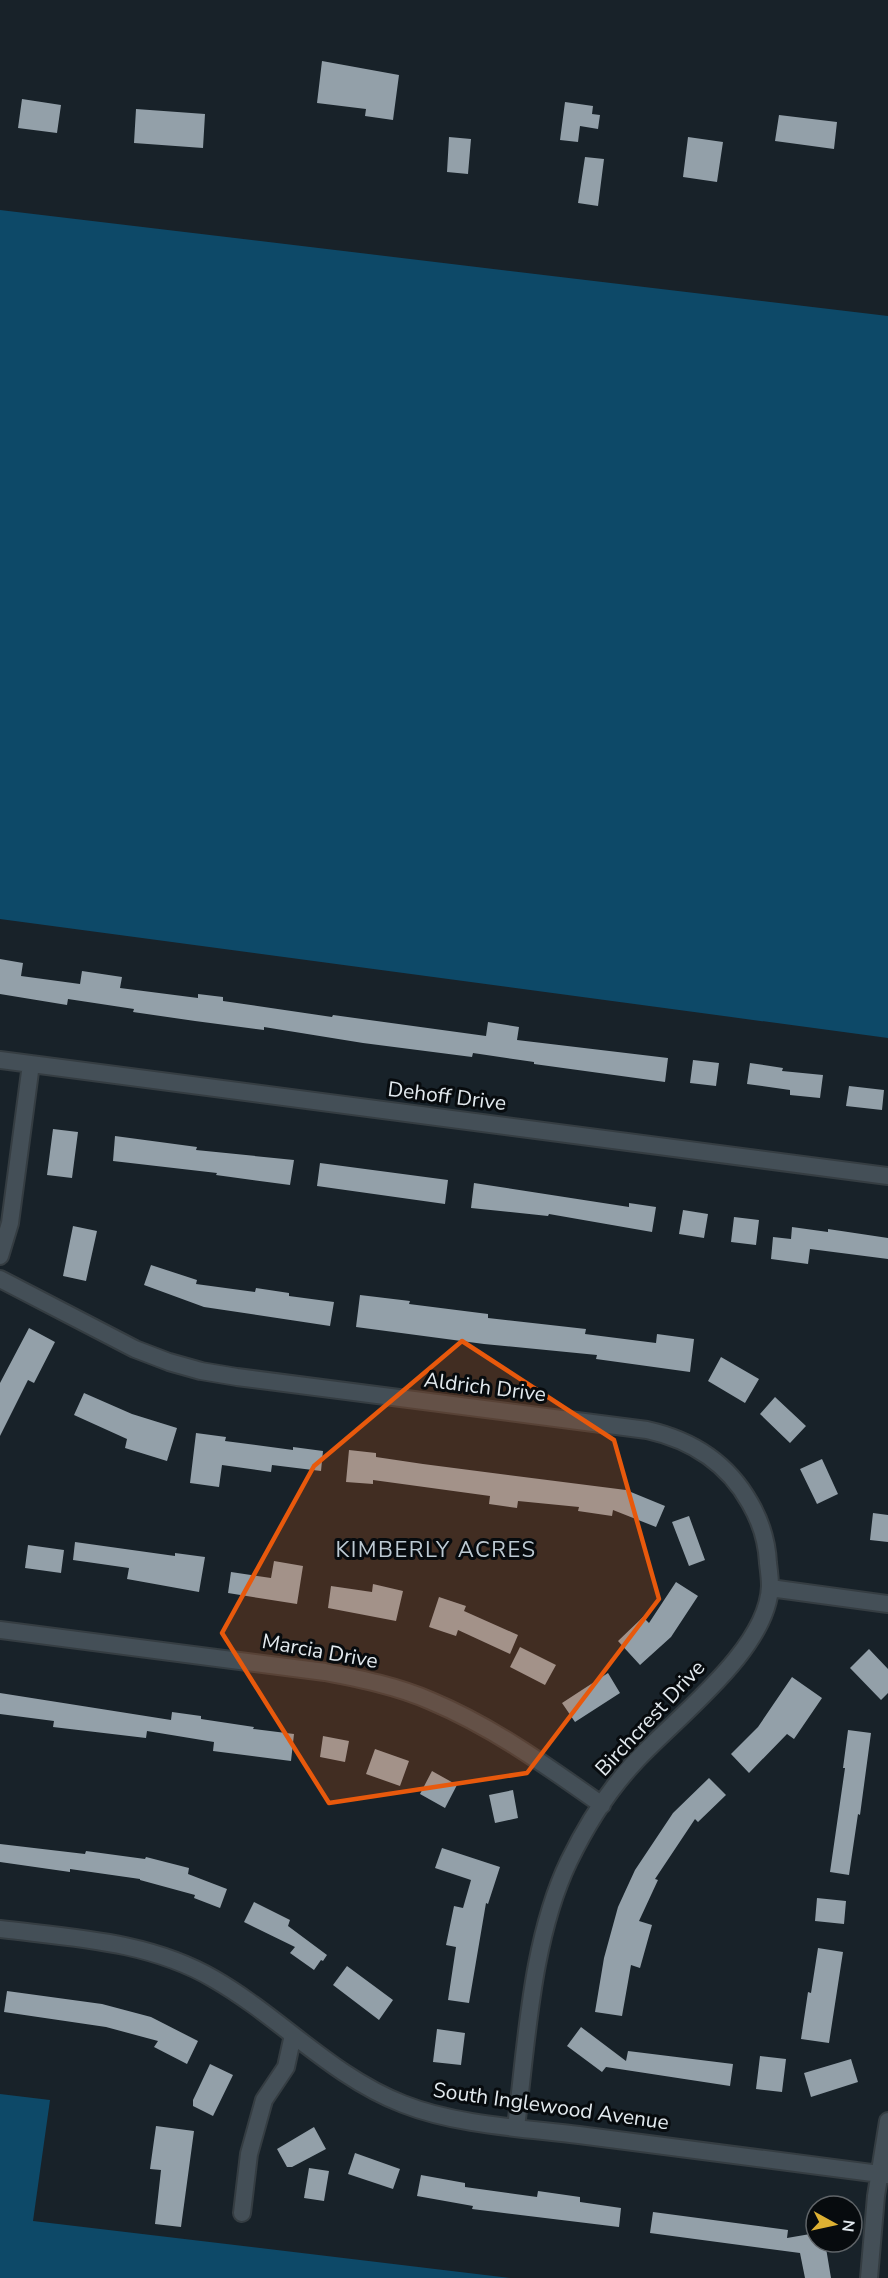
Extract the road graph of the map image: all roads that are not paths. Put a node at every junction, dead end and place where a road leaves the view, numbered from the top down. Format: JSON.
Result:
{"nodes":[{"id":1,"x":0,"y":1060,"type":"edge"},
{"id":2,"x":31,"y":1065,"type":"junction"},
{"id":3,"x":888,"y":1176,"type":"edge"},
{"id":4,"x":0,"y":1256,"type":"edge"},
{"id":5,"x":0,"y":1279,"type":"edge"},
{"id":6,"x":770,"y":1588,"type":"junction"},
{"id":7,"x":888,"y":1604,"type":"edge"},
{"id":8,"x":0,"y":1630,"type":"edge"},
{"id":9,"x":602,"y":1804,"type":"junction"},
{"id":10,"x":0,"y":1929,"type":"edge"},
{"id":11,"x":293,"y":2035,"type":"junction"},
{"id":12,"x":888,"y":2121,"type":"edge"},
{"id":13,"x":516,"y":2127,"type":"junction"},
{"id":14,"x":884,"y":2175,"type":"edge"},
{"id":15,"x":242,"y":2213,"type":"dead end"},
{"id":16,"x":869,"y":2278,"type":"edge"}],
"edges":[{"from":1,"to":2,"type":"street","name":"Dehoff Drive"},
{"from":2,"to":3,"type":"street","name":"Dehoff Drive"},
{"from":2,"to":4,"type":"street"},
{"from":5,"to":6,"type":"street","name":"Aldrich Drive"},
{"from":6,"to":7,"type":"street"},
{"from":6,"to":9,"type":"street","name":"Birchcrest Drive"},
{"from":8,"to":9,"type":"street","name":"Marcia Drive"},
{"from":9,"to":13,"type":"street","name":"Birchcrest Drive"},
{"from":10,"to":11,"type":"street","name":"South Inglewood Avenue"},
{"from":11,"to":13,"type":"street","name":"South Inglewood Avenue"},
{"from":11,"to":15,"type":"street"},
{"from":12,"to":14,"type":"street"},
{"from":13,"to":14,"type":"street","name":"South Inglewood Avenue"},
{"from":14,"to":16,"type":"street"}]}
